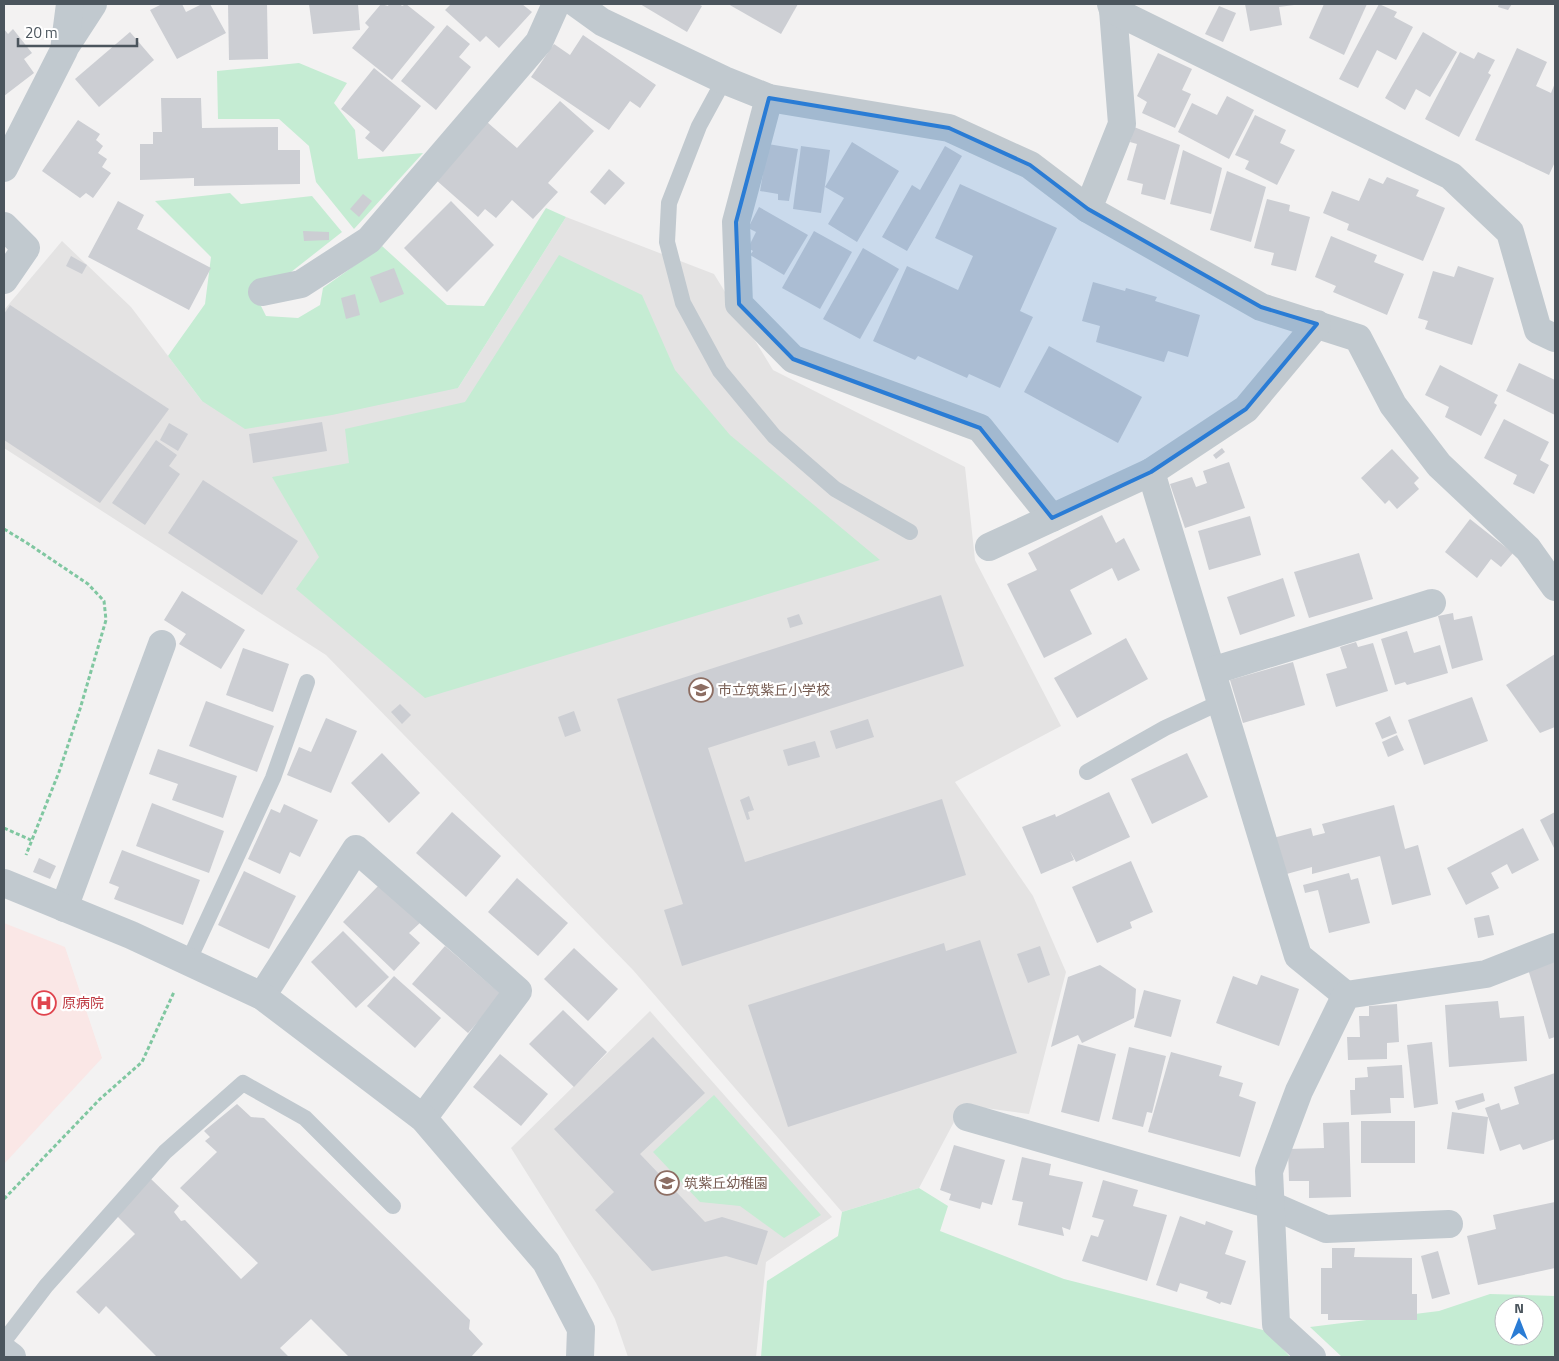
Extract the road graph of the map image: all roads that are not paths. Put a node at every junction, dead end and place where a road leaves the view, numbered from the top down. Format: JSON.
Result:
{"nodes":[{"id":1,"x":70,"y":4,"type":"edge"},
{"id":2,"x":93,"y":4,"type":"edge"},
{"id":3,"x":556,"y":4,"type":"edge"},
{"id":4,"x":577,"y":4,"type":"edge"},
{"id":5,"x":1112,"y":7,"type":"edge"},
{"id":6,"x":64,"y":50,"type":"junction"},
{"id":7,"x":724,"y":80,"type":"junction"},
{"id":8,"x":769,"y":98,"type":"junction"},
{"id":9,"x":4,"y":168,"type":"edge"},
{"id":10,"x":1088,"y":209,"type":"junction"},
{"id":11,"x":4,"y":226,"type":"edge"},
{"id":12,"x":4,"y":280,"type":"edge"},
{"id":13,"x":262,"y":292,"type":"dead end"},
{"id":14,"x":1317,"y":324,"type":"junction"},
{"id":15,"x":1555,"y":338,"type":"edge"},
{"id":16,"x":1151,"y":472,"type":"junction"},
{"id":17,"x":1052,"y":518,"type":"junction"},
{"id":18,"x":910,"y":532,"type":"dead end"},
{"id":19,"x":989,"y":547,"type":"dead end"},
{"id":20,"x":1555,"y":587,"type":"edge"},
{"id":21,"x":1432,"y":603,"type":"dead end"},
{"id":22,"x":162,"y":644,"type":"dead end"},
{"id":23,"x":1212,"y":671,"type":"junction"},
{"id":24,"x":306,"y":682,"type":"dead end"},
{"id":25,"x":1221,"y":702,"type":"junction"},
{"id":26,"x":1087,"y":772,"type":"dead end"},
{"id":27,"x":9,"y":885,"type":"edge"},
{"id":28,"x":64,"y":908,"type":"junction"},
{"id":29,"x":1555,"y":947,"type":"edge"},
{"id":30,"x":188,"y":962,"type":"junction"},
{"id":31,"x":1346,"y":995,"type":"junction"},
{"id":32,"x":262,"y":996,"type":"junction"},
{"id":33,"x":967,"y":1117,"type":"dead end"},
{"id":34,"x":423,"y":1118,"type":"junction"},
{"id":35,"x":1270,"y":1205,"type":"junction"},
{"id":36,"x":393,"y":1206,"type":"dead end"},
{"id":37,"x":1450,"y":1224,"type":"dead end"},
{"id":38,"x":4,"y":1340,"type":"edge"},
{"id":39,"x":4,"y":1351,"type":"edge"},
{"id":40,"x":12,"y":1357,"type":"edge"},
{"id":41,"x":580,"y":1357,"type":"edge"},
{"id":42,"x":1312,"y":1357,"type":"edge"}],
"edges":[{"from":1,"to":6,"type":"street"},
{"from":2,"to":6,"type":"street"},
{"from":3,"to":13,"type":"street"},
{"from":4,"to":7,"type":"street"},
{"from":5,"to":10,"type":"street"},
{"from":5,"to":15,"type":"street"},
{"from":6,"to":9,"type":"street"},
{"from":7,"to":8,"type":"street"},
{"from":7,"to":18,"type":"lane"},
{"from":8,"to":10,"type":"street"},
{"from":8,"to":17,"type":"street"},
{"from":10,"to":14,"type":"street"},
{"from":11,"to":12,"type":"street"},
{"from":14,"to":16,"type":"street"},
{"from":14,"to":20,"type":"street"},
{"from":16,"to":17,"type":"street"},
{"from":16,"to":23,"type":"street"},
{"from":17,"to":19,"type":"street"},
{"from":21,"to":23,"type":"street"},
{"from":22,"to":28,"type":"street"},
{"from":23,"to":25,"type":"street"},
{"from":24,"to":30,"type":"lane"},
{"from":25,"to":26,"type":"lane"},
{"from":25,"to":31,"type":"street"},
{"from":27,"to":28,"type":"street"},
{"from":28,"to":30,"type":"street"},
{"from":29,"to":31,"type":"street"},
{"from":30,"to":32,"type":"street"},
{"from":31,"to":35,"type":"street"},
{"from":32,"to":34,"type":"street"},
{"from":32,"to":34,"type":"street"},
{"from":33,"to":35,"type":"street"},
{"from":34,"to":41,"type":"street"},
{"from":35,"to":37,"type":"street"},
{"from":35,"to":42,"type":"street"},
{"from":36,"to":38,"type":"lane"},
{"from":39,"to":40,"type":"street"}]}
